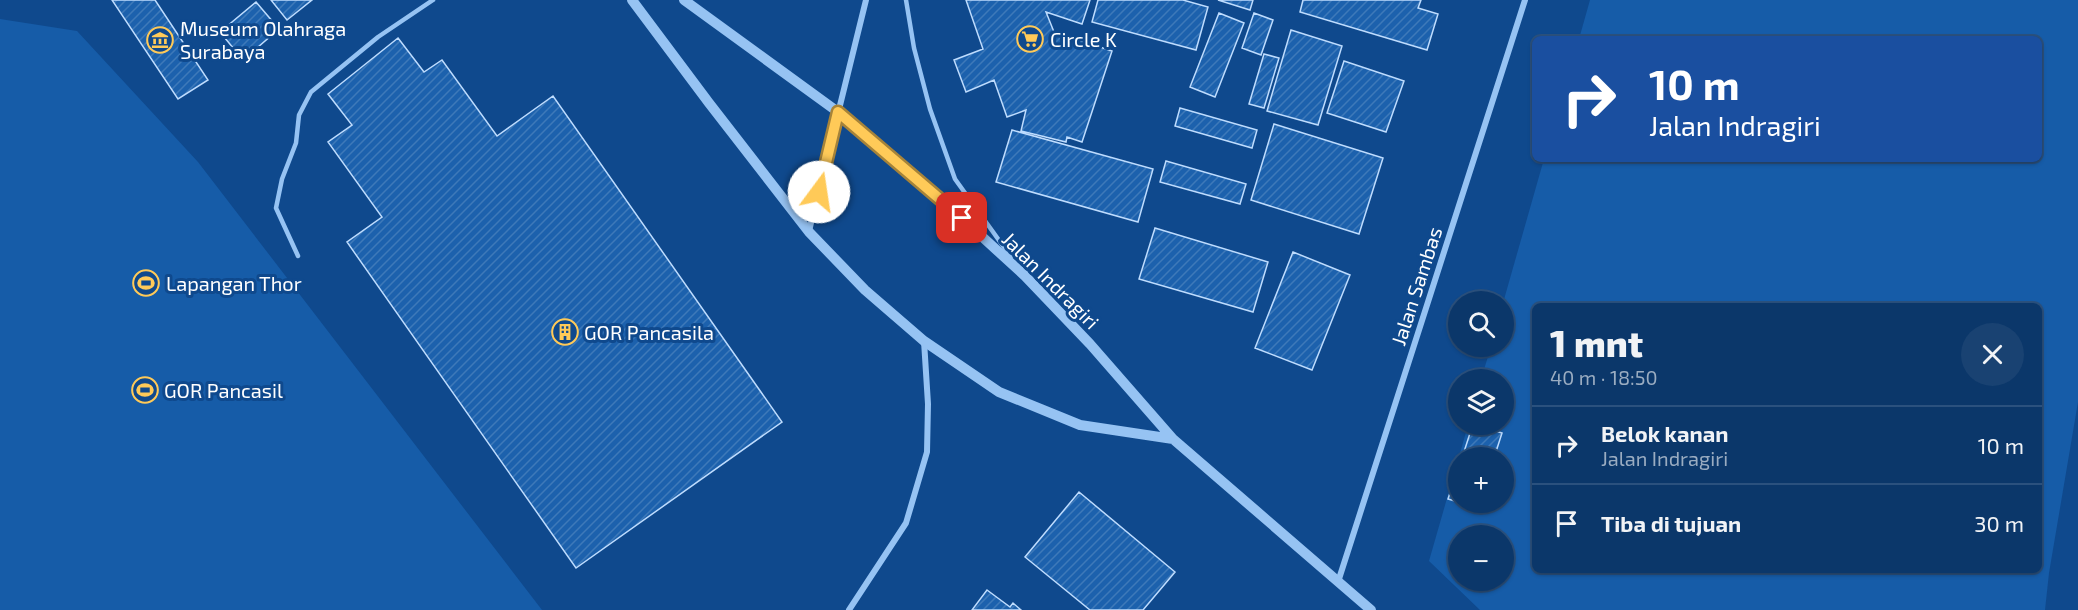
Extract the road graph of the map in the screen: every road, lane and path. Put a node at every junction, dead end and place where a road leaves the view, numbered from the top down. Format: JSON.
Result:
{"nodes":[{"id":1,"x":433,"y":0,"type":"edge"},
{"id":2,"x":632,"y":0,"type":"edge"},
{"id":3,"x":684,"y":0,"type":"edge"},
{"id":4,"x":866,"y":0,"type":"edge"},
{"id":5,"x":906,"y":0,"type":"edge"},
{"id":6,"x":1525,"y":0,"type":"edge"},
{"id":7,"x":838,"y":112,"type":"junction"},
{"id":8,"x":809,"y":232,"type":"junction"},
{"id":9,"x":298,"y":256,"type":"dead end"},
{"id":10,"x":1025,"y":276,"type":"junction"},
{"id":11,"x":924,"y":341,"type":"junction"},
{"id":12,"x":1173,"y":440,"type":"junction"},
{"id":13,"x":1338,"y":582,"type":"junction"},
{"id":14,"x":849,"y":610,"type":"edge"},
{"id":15,"x":1371,"y":610,"type":"edge"}],
"edges":[{"from":1,"to":9,"type":"lane"},
{"from":2,"to":8,"type":"street"},
{"from":3,"to":7,"type":"street","name":"Jalan Indragiri"},
{"from":4,"to":7,"type":"street"},
{"from":5,"to":10,"type":"lane"},
{"from":6,"to":13,"type":"street","name":"Jalan Sambas"},
{"from":7,"to":8,"type":"street"},
{"from":7,"to":10,"type":"street","name":"Jalan Indragiri"},
{"from":8,"to":11,"type":"street"},
{"from":10,"to":12,"type":"street","name":"Jalan Indragiri"},
{"from":11,"to":12,"type":"street"},
{"from":11,"to":14,"type":"street"},
{"from":12,"to":13,"type":"street","name":"Jalan Indragiri"},
{"from":13,"to":15,"type":"street","name":"Jalan Indragiri"}]}
